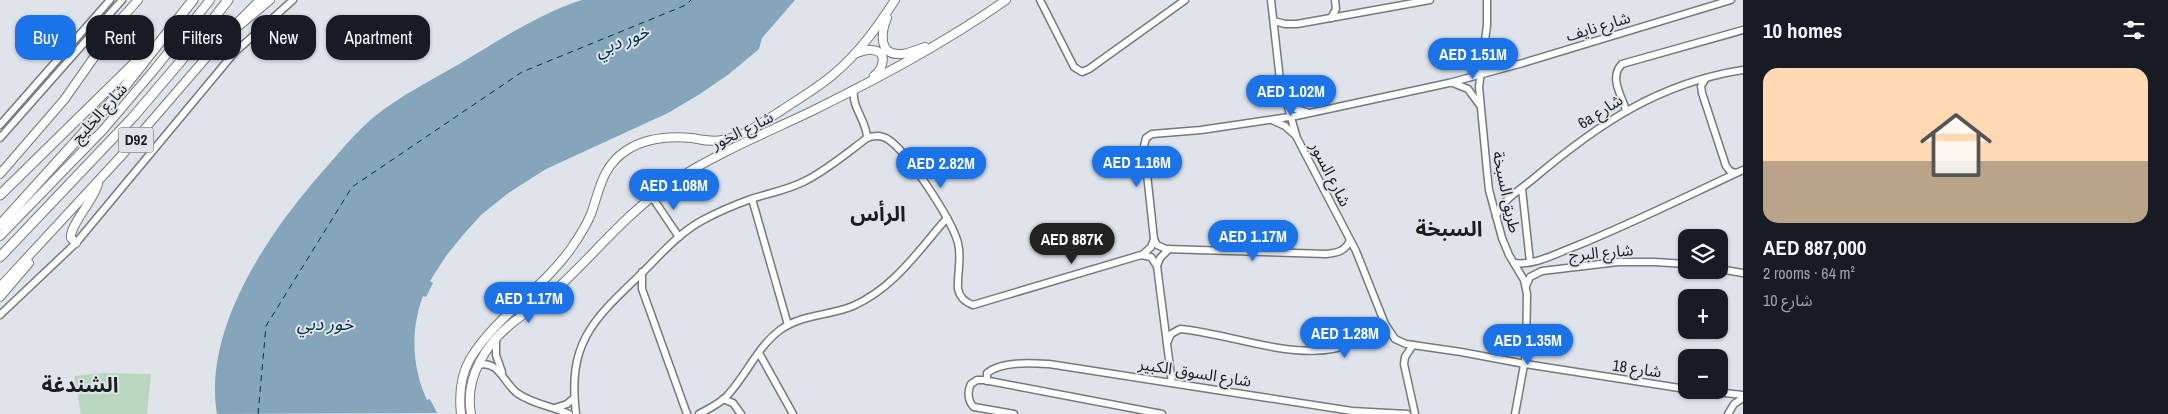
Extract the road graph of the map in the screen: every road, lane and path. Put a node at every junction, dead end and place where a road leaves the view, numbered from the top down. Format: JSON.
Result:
{"nodes":[{"id":1,"x":110,"y":0,"type":"edge"},
{"id":2,"x":122,"y":0,"type":"edge"},
{"id":3,"x":138,"y":0,"type":"edge"},
{"id":4,"x":193,"y":0,"type":"edge"},
{"id":5,"x":210,"y":0,"type":"edge"},
{"id":6,"x":228,"y":0,"type":"edge"},
{"id":7,"x":260,"y":0,"type":"edge"},
{"id":8,"x":270,"y":0,"type":"edge"},
{"id":9,"x":293,"y":0,"type":"edge"},
{"id":10,"x":895,"y":0,"type":"edge"},
{"id":11,"x":1006,"y":0,"type":"edge"},
{"id":12,"x":1040,"y":0,"type":"edge"},
{"id":13,"x":1185,"y":0,"type":"edge"},
{"id":14,"x":1271,"y":0,"type":"edge"},
{"id":15,"x":1335,"y":0,"type":"edge"},
{"id":16,"x":1430,"y":0,"type":"edge"},
{"id":17,"x":1488,"y":0,"type":"edge"},
{"id":18,"x":1705,"y":0,"type":"edge"},
{"id":19,"x":1731,"y":0,"type":"edge"},
{"id":20,"x":1700,"y":9,"type":"junction"},
{"id":21,"x":181,"y":15,"type":"edge"},
{"id":22,"x":1331,"y":18,"type":"junction"},
{"id":23,"x":241,"y":19,"type":"edge"},
{"id":24,"x":1274,"y":21,"type":"junction"},
{"id":25,"x":241,"y":24,"type":"edge"},
{"id":26,"x":1743,"y":30,"type":"edge"},
{"id":27,"x":164,"y":35,"type":"edge"},
{"id":28,"x":164,"y":37,"type":"edge"},
{"id":29,"x":942,"y":40,"type":"junction"},
{"id":30,"x":1484,"y":47,"type":"junction"},
{"id":31,"x":856,"y":53,"type":"junction"},
{"id":32,"x":203,"y":60,"type":"edge"},
{"id":33,"x":1511,"y":66,"type":"junction"},
{"id":34,"x":1743,"y":70,"type":"edge"},
{"id":35,"x":1480,"y":75,"type":"junction"},
{"id":36,"x":1707,"y":77,"type":"junction"},
{"id":37,"x":1449,"y":83,"type":"junction"},
{"id":38,"x":858,"y":88,"type":"junction"},
{"id":39,"x":841,"y":97,"type":"junction"},
{"id":40,"x":1284,"y":99,"type":"junction"},
{"id":41,"x":855,"y":104,"type":"junction"},
{"id":42,"x":1480,"y":106,"type":"junction"},
{"id":43,"x":1626,"y":110,"type":"junction"},
{"id":44,"x":1310,"y":112,"type":"junction"},
{"id":45,"x":1290,"y":117,"type":"junction"},
{"id":46,"x":1269,"y":120,"type":"junction"},
{"id":47,"x":0,"y":125,"type":"edge"},
{"id":48,"x":866,"y":128,"type":"junction"},
{"id":49,"x":878,"y":136,"type":"junction"},
{"id":50,"x":0,"y":138,"type":"edge"},
{"id":51,"x":867,"y":138,"type":"junction"},
{"id":52,"x":1297,"y":138,"type":"junction"},
{"id":53,"x":1740,"y":171,"type":"edge"},
{"id":54,"x":0,"y":174,"type":"edge"},
{"id":55,"x":98,"y":181,"type":"junction"},
{"id":56,"x":1522,"y":188,"type":"junction"},
{"id":57,"x":0,"y":195,"type":"edge"},
{"id":58,"x":652,"y":197,"type":"junction"},
{"id":59,"x":752,"y":199,"type":"junction"},
{"id":60,"x":1496,"y":216,"type":"junction"},
{"id":61,"x":947,"y":218,"type":"junction"},
{"id":62,"x":0,"y":224,"type":"edge"},
{"id":63,"x":51,"y":233,"type":"junction"},
{"id":64,"x":0,"y":236,"type":"edge"},
{"id":65,"x":679,"y":237,"type":"junction"},
{"id":66,"x":1154,"y":239,"type":"junction"},
{"id":67,"x":1350,"y":240,"type":"junction"},
{"id":68,"x":76,"y":243,"type":"junction"},
{"id":69,"x":1169,"y":249,"type":"junction"},
{"id":70,"x":1141,"y":255,"type":"junction"},
{"id":71,"x":1551,"y":255,"type":"junction"},
{"id":72,"x":0,"y":257,"type":"edge"},
{"id":73,"x":1530,"y":262,"type":"junction"},
{"id":74,"x":1514,"y":263,"type":"junction"},
{"id":75,"x":1678,"y":263,"type":"edge"},
{"id":76,"x":1157,"y":266,"type":"junction"},
{"id":77,"x":1556,"y":270,"type":"junction"},
{"id":78,"x":1728,"y":270,"type":"edge"},
{"id":79,"x":642,"y":272,"type":"junction"},
{"id":80,"x":1743,"y":273,"type":"edge"},
{"id":81,"x":1526,"y":286,"type":"junction"},
{"id":82,"x":0,"y":287,"type":"edge"},
{"id":83,"x":533,"y":288,"type":"junction"},
{"id":84,"x":0,"y":297,"type":"edge"},
{"id":85,"x":543,"y":301,"type":"junction"},
{"id":86,"x":0,"y":315,"type":"edge"},
{"id":87,"x":1385,"y":324,"type":"junction"},
{"id":88,"x":788,"y":325,"type":"junction"},
{"id":89,"x":496,"y":339,"type":"junction"},
{"id":90,"x":1167,"y":343,"type":"junction"},
{"id":91,"x":1413,"y":345,"type":"junction"},
{"id":92,"x":759,"y":353,"type":"junction"},
{"id":93,"x":1511,"y":362,"type":"junction"},
{"id":94,"x":1525,"y":364,"type":"junction"},
{"id":95,"x":478,"y":365,"type":"junction"},
{"id":96,"x":502,"y":376,"type":"junction"},
{"id":97,"x":987,"y":381,"type":"junction"},
{"id":98,"x":1521,"y":381,"type":"junction"},
{"id":99,"x":1172,"y":383,"type":"junction"},
{"id":100,"x":1678,"y":388,"type":"edge"},
{"id":101,"x":1728,"y":395,"type":"edge"},
{"id":102,"x":1743,"y":397,"type":"edge"},
{"id":103,"x":574,"y":398,"type":"junction"},
{"id":104,"x":723,"y":399,"type":"junction"},
{"id":105,"x":1743,"y":404,"type":"edge"},
{"id":106,"x":554,"y":408,"type":"junction"},
{"id":107,"x":461,"y":414,"type":"edge"},
{"id":108,"x":471,"y":414,"type":"edge"},
{"id":109,"x":569,"y":414,"type":"edge"},
{"id":110,"x":576,"y":414,"type":"edge"},
{"id":111,"x":686,"y":414,"type":"edge"},
{"id":112,"x":699,"y":414,"type":"edge"},
{"id":113,"x":741,"y":414,"type":"edge"},
{"id":114,"x":793,"y":414,"type":"edge"},
{"id":115,"x":1014,"y":414,"type":"edge"},
{"id":116,"x":1162,"y":414,"type":"edge"},
{"id":117,"x":1379,"y":414,"type":"edge"},
{"id":118,"x":1408,"y":414,"type":"edge"},
{"id":119,"x":1415,"y":414,"type":"edge"},
{"id":120,"x":1515,"y":414,"type":"edge"},
{"id":121,"x":1728,"y":414,"type":"edge"},
{"id":122,"x":1733,"y":414,"type":"edge"}],
"edges":[{"from":1,"to":47,"type":"street"},
{"from":2,"to":50,"type":"street"},
{"from":3,"to":54,"type":"main road","name":"شارع الخليج"},
{"from":4,"to":21,"type":"highway"},
{"from":5,"to":64,"type":"main road","name":"شارع الخليج"},
{"from":6,"to":72,"type":"highway"},
{"from":7,"to":23,"type":"main road","number":"D92"},
{"from":8,"to":25,"type":"main road"},
{"from":9,"to":68,"type":"street"},
{"from":10,"to":29,"type":"main road"},
{"from":10,"to":31,"type":"main road"},
{"from":11,"to":29,"type":"main road","name":"شارع الخور"},
{"from":12,"to":13,"type":"street"},
{"from":14,"to":24,"type":"street","name":"شارع السور"},
{"from":15,"to":22,"type":"street"},
{"from":16,"to":22,"type":"street"},
{"from":17,"to":30,"type":"street","name":"طريق السبخة"},
{"from":18,"to":20,"type":"street"},
{"from":19,"to":20,"type":"street","name":"شارع نايف"},
{"from":20,"to":33,"type":"street","name":"شارع نايف"},
{"from":22,"to":24,"type":"street"},
{"from":24,"to":40,"type":"street","name":"شارع السور"},
{"from":26,"to":43,"type":"street"},
{"from":27,"to":57,"type":"highway"},
{"from":28,"to":62,"type":"highway"},
{"from":29,"to":38,"type":"main road","name":"شارع الخور"},
{"from":30,"to":33,"type":"street"},
{"from":30,"to":35,"type":"street","name":"طريق السبخة"},
{"from":31,"to":38,"type":"main road"},
{"from":31,"to":83,"type":"main road"},
{"from":32,"to":55,"type":"main road","number":"D92"},
{"from":33,"to":35,"type":"street","name":"شارع نايف"},
{"from":34,"to":36,"type":"street","name":"6a شارع"},
{"from":35,"to":37,"type":"street","name":"شارع نايف"},
{"from":35,"to":42,"type":"street","name":"طريق السبخة"},
{"from":36,"to":43,"type":"street","name":"6a شارع"},
{"from":36,"to":53,"type":"street"},
{"from":37,"to":42,"type":"street"},
{"from":37,"to":44,"type":"street","name":"شارع نايف"},
{"from":38,"to":39,"type":"main road","name":"شارع الخور"},
{"from":38,"to":41,"type":"street"},
{"from":39,"to":41,"type":"street"},
{"from":39,"to":58,"type":"main road","name":"شارع الخور"},
{"from":40,"to":44,"type":"street"},
{"from":40,"to":45,"type":"street","name":"شارع السور"},
{"from":41,"to":48,"type":"street"},
{"from":42,"to":60,"type":"street","name":"طريق السبخة"},
{"from":43,"to":56,"type":"street","name":"6a شارع"},
{"from":44,"to":45,"type":"street","name":"شارع نايف"},
{"from":45,"to":46,"type":"street","name":"شارع نايف"},
{"from":45,"to":52,"type":"street","name":"شارع السور"},
{"from":46,"to":52,"type":"street"},
{"from":46,"to":66,"type":"street","name":"شارع نايف"},
{"from":48,"to":49,"type":"street"},
{"from":48,"to":51,"type":"street"},
{"from":49,"to":51,"type":"street"},
{"from":49,"to":61,"type":"street"},
{"from":51,"to":59,"type":"street"},
{"from":52,"to":67,"type":"street","name":"شارع السور"},
{"from":53,"to":71,"type":"street"},
{"from":55,"to":63,"type":"main road","number":"D92"},
{"from":55,"to":68,"type":"main road"},
{"from":56,"to":60,"type":"street","name":"6a شارع"},
{"from":56,"to":73,"type":"street"},
{"from":58,"to":65,"type":"street"},
{"from":58,"to":85,"type":"main road","name":"شارع الخور"},
{"from":59,"to":65,"type":"street"},
{"from":59,"to":88,"type":"street"},
{"from":60,"to":74,"type":"street","name":"طريق السبخة"},
{"from":61,"to":70,"type":"street"},
{"from":61,"to":88,"type":"street"},
{"from":63,"to":82,"type":"main road","number":"D92"},
{"from":63,"to":84,"type":"main road","number":"D92"},
{"from":65,"to":79,"type":"street"},
{"from":66,"to":69,"type":"street"},
{"from":66,"to":70,"type":"street"},
{"from":67,"to":69,"type":"street"},
{"from":67,"to":87,"type":"street","name":"شارع السور"},
{"from":68,"to":86,"type":"street"},
{"from":69,"to":76,"type":"street"},
{"from":70,"to":76,"type":"street"},
{"from":71,"to":73,"type":"street"},
{"from":71,"to":77,"type":"street"},
{"from":73,"to":74,"type":"street"},
{"from":74,"to":81,"type":"street","name":"طريق السبخة"},
{"from":75,"to":77,"type":"street","name":"شارع البرج"},
{"from":76,"to":90,"type":"street"},
{"from":77,"to":81,"type":"street","name":"شارع البرج"},
{"from":78,"to":80,"type":"street"},
{"from":79,"to":103,"type":"street"},
{"from":79,"to":111,"type":"street"},
{"from":81,"to":94,"type":"street","name":"طريق السبخة"},
{"from":83,"to":85,"type":"main road"},
{"from":83,"to":107,"type":"main road"},
{"from":85,"to":89,"type":"main road","name":"شارع الخور"},
{"from":87,"to":90,"type":"street"},
{"from":87,"to":91,"type":"street","name":"شارع 18"},
{"from":88,"to":92,"type":"street"},
{"from":89,"to":95,"type":"main road","name":"شارع الخور"},
{"from":89,"to":96,"type":"street"},
{"from":90,"to":99,"type":"street"},
{"from":91,"to":93,"type":"street","name":"شارع 18"},
{"from":91,"to":119,"type":"street"},
{"from":92,"to":104,"type":"street"},
{"from":92,"to":114,"type":"street"},
{"from":93,"to":94,"type":"street","name":"شارع 18"},
{"from":93,"to":98,"type":"street"},
{"from":94,"to":98,"type":"street","name":"طريق السبخة"},
{"from":94,"to":100,"type":"street","name":"شارع 18"},
{"from":95,"to":96,"type":"street"},
{"from":95,"to":108,"type":"main road"},
{"from":96,"to":106,"type":"street"},
{"from":97,"to":99,"type":"street","name":"شارع السوق الكبير"},
{"from":97,"to":115,"type":"street"},
{"from":97,"to":116,"type":"street"},
{"from":98,"to":120,"type":"street","name":"طريق السبخة"},
{"from":99,"to":117,"type":"street","name":"شارع السوق الكبير"},
{"from":101,"to":102,"type":"street"},
{"from":102,"to":121,"type":"street"},
{"from":103,"to":106,"type":"street"},
{"from":103,"to":110,"type":"street"},
{"from":104,"to":112,"type":"street"},
{"from":104,"to":113,"type":"street"},
{"from":105,"to":122,"type":"street"},
{"from":106,"to":109,"type":"street"},
{"from":117,"to":118,"type":"street","name":"شارع السوق الكبير"}]}
